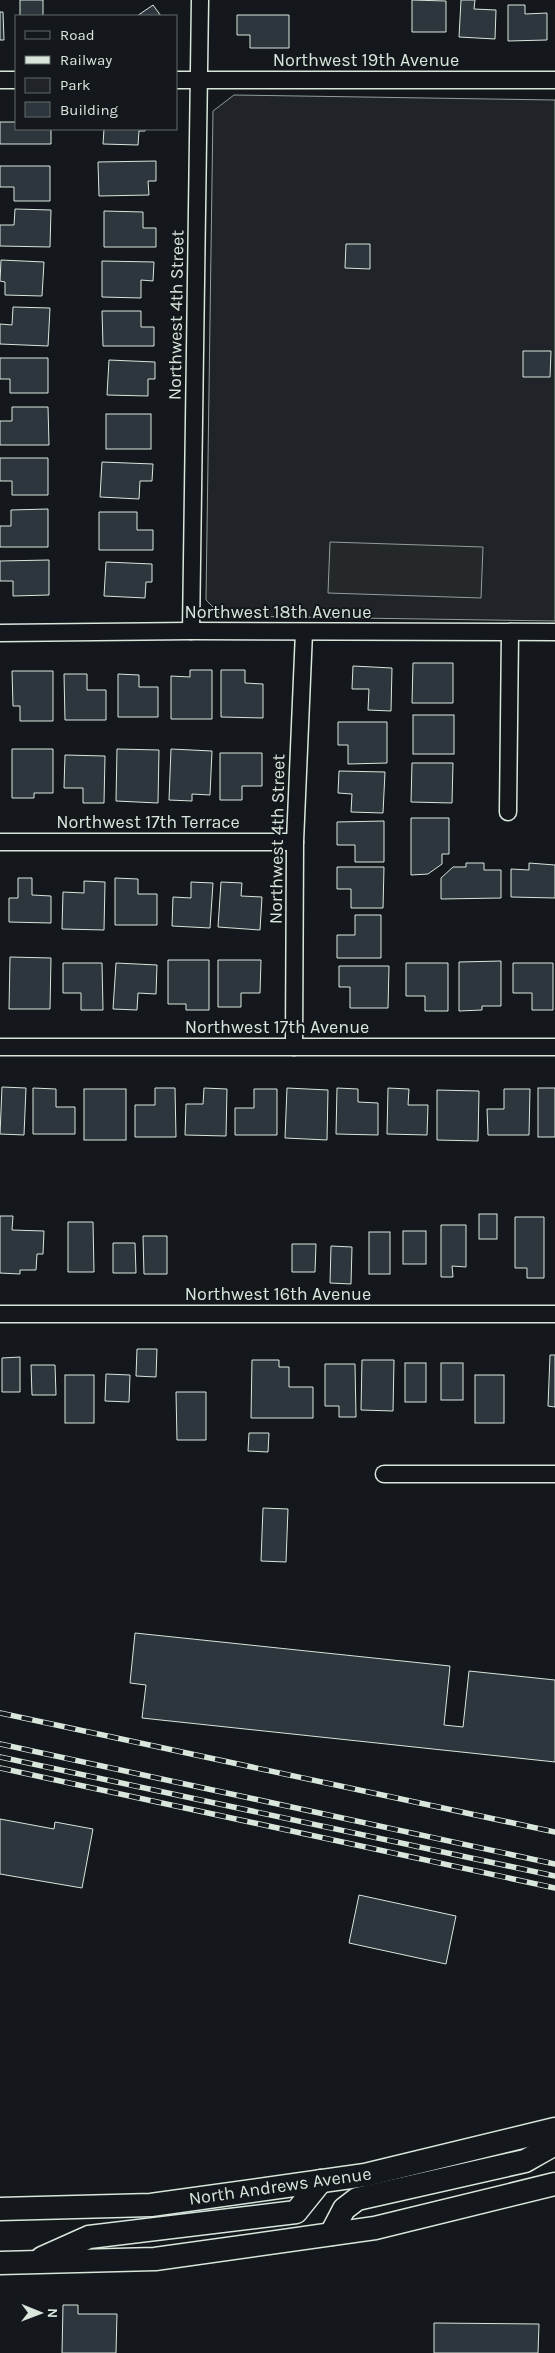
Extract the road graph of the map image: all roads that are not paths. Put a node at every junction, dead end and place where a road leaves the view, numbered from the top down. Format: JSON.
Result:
{"nodes":[{"id":1,"x":200,"y":0,"type":"edge"},
{"id":2,"x":0,"y":80,"type":"edge"},
{"id":3,"x":15,"y":80,"type":"edge"},
{"id":4,"x":178,"y":80,"type":"edge"},
{"id":5,"x":199,"y":80,"type":"junction"},
{"id":6,"x":555,"y":80,"type":"edge"},
{"id":7,"x":191,"y":631,"type":"junction"},
{"id":8,"x":304,"y":632,"type":"junction"},
{"id":9,"x":510,"y":632,"type":"junction"},
{"id":10,"x":555,"y":632,"type":"edge"},
{"id":11,"x":0,"y":633,"type":"edge"},
{"id":12,"x":508,"y":812,"type":"dead end"},
{"id":13,"x":0,"y":842,"type":"edge"},
{"id":14,"x":295,"y":842,"type":"junction"},
{"id":15,"x":0,"y":1048,"type":"edge"},
{"id":16,"x":294,"y":1048,"type":"junction"},
{"id":17,"x":555,"y":1048,"type":"edge"},
{"id":18,"x":0,"y":1314,"type":"edge"},
{"id":19,"x":555,"y":1314,"type":"edge"},
{"id":20,"x":384,"y":1474,"type":"dead end"},
{"id":21,"x":555,"y":1474,"type":"edge"},
{"id":22,"x":555,"y":2129,"type":"edge"},
{"id":23,"x":555,"y":2144,"type":"edge"},
{"id":24,"x":321,"y":2181,"type":"junction"},
{"id":25,"x":555,"y":2184,"type":"edge"},
{"id":26,"x":0,"y":2209,"type":"edge"},
{"id":27,"x":331,"y":2234,"type":"junction"},
{"id":28,"x":32,"y":2262,"type":"junction"},
{"id":29,"x":0,"y":2263,"type":"edge"}],
"edges":[{"from":1,"to":5,"type":"street","name":"Northwest 4th Street"},
{"from":2,"to":3,"type":"street"},
{"from":4,"to":5,"type":"street","name":"Northwest 19th Avenue"},
{"from":5,"to":6,"type":"street","name":"Northwest 19th Avenue"},
{"from":5,"to":7,"type":"street","name":"Northwest 4th Street"},
{"from":7,"to":8,"type":"street","name":"Northwest 18th Avenue"},
{"from":7,"to":11,"type":"street","name":"Northwest 18th Avenue"},
{"from":8,"to":9,"type":"street","name":"Northwest 18th Avenue"},
{"from":8,"to":14,"type":"street","name":"Northwest 4th Street"},
{"from":9,"to":10,"type":"street","name":"Northwest 18th Avenue"},
{"from":9,"to":12,"type":"street"},
{"from":13,"to":14,"type":"street","name":"Northwest 17th Terrace"},
{"from":14,"to":16,"type":"street","name":"Northwest 4th Street"},
{"from":15,"to":16,"type":"street","name":"Northwest 17th Avenue"},
{"from":16,"to":17,"type":"street","name":"Northwest 17th Avenue"},
{"from":18,"to":19,"type":"street","name":"Northwest 16th Avenue"},
{"from":20,"to":21,"type":"street"},
{"from":22,"to":24,"type":"main road","name":"North Andrews Avenue"},
{"from":23,"to":27,"type":"main road"},
{"from":24,"to":26,"type":"main road","name":"North Andrews Avenue"},
{"from":24,"to":28,"type":"main road"},
{"from":25,"to":27,"type":"main road"},
{"from":27,"to":28,"type":"main road"},
{"from":28,"to":29,"type":"main road"}]}
